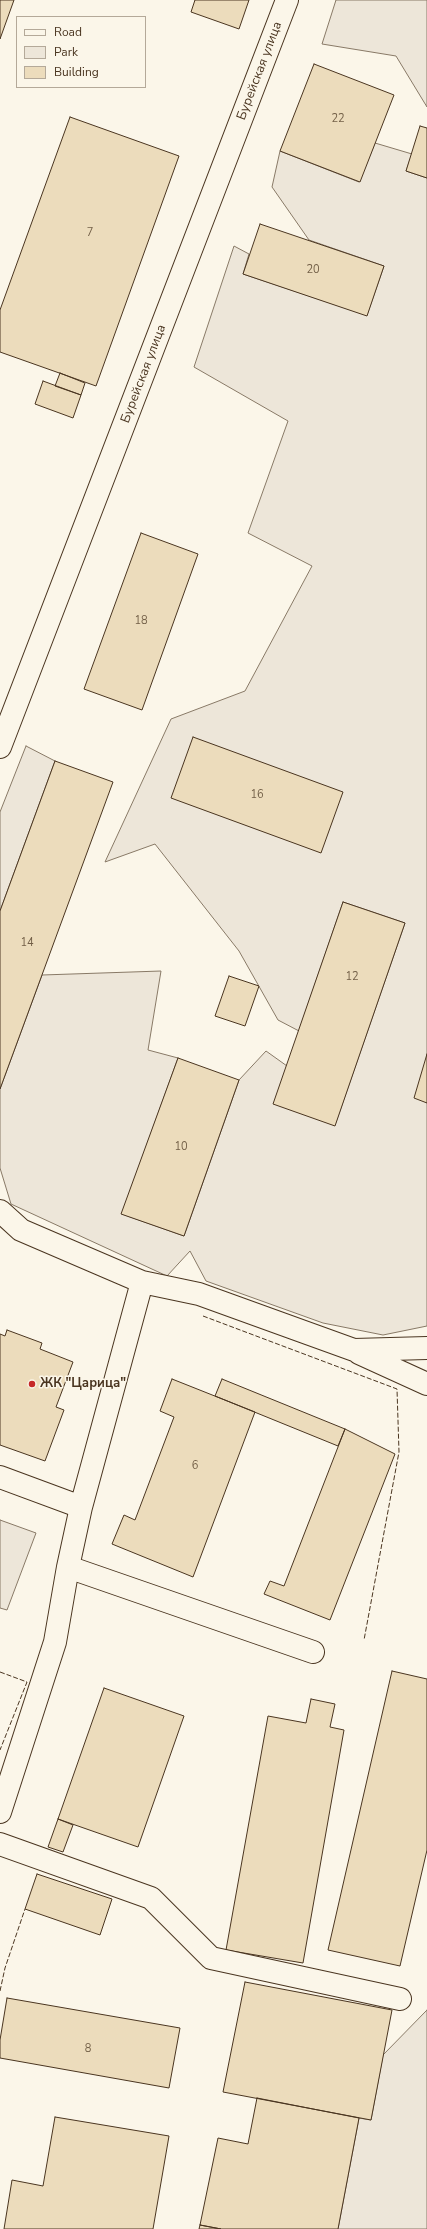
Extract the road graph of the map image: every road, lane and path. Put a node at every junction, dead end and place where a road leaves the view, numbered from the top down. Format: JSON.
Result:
{"nodes":[{"id":1,"x":287,"y":0,"type":"edge"},
{"id":2,"x":0,"y":747,"type":"edge"},
{"id":3,"x":0,"y":1211,"type":"edge"},
{"id":4,"x":142,"y":1282,"type":"junction"},
{"id":5,"x":427,"y":1348,"type":"edge"},
{"id":6,"x":354,"y":1350,"type":"junction"},
{"id":7,"x":427,"y":1384,"type":"edge"},
{"id":8,"x":0,"y":1477,"type":"edge"},
{"id":9,"x":81,"y":1507,"type":"junction"},
{"id":10,"x":68,"y":1567,"type":"junction"},
{"id":11,"x":313,"y":1652,"type":"dead end"},
{"id":12,"x":0,"y":1812,"type":"edge"},
{"id":13,"x":0,"y":1844,"type":"edge"},
{"id":14,"x":400,"y":1999,"type":"dead end"}],
"edges":[{"from":1,"to":2,"type":"street","name":"Бурейская улица"},
{"from":3,"to":4,"type":"street"},
{"from":4,"to":6,"type":"street"},
{"from":4,"to":9,"type":"street"},
{"from":5,"to":6,"type":"street"},
{"from":6,"to":7,"type":"street"},
{"from":8,"to":9,"type":"street"},
{"from":9,"to":10,"type":"street"},
{"from":10,"to":11,"type":"street"},
{"from":10,"to":12,"type":"street"},
{"from":13,"to":14,"type":"street"}]}
